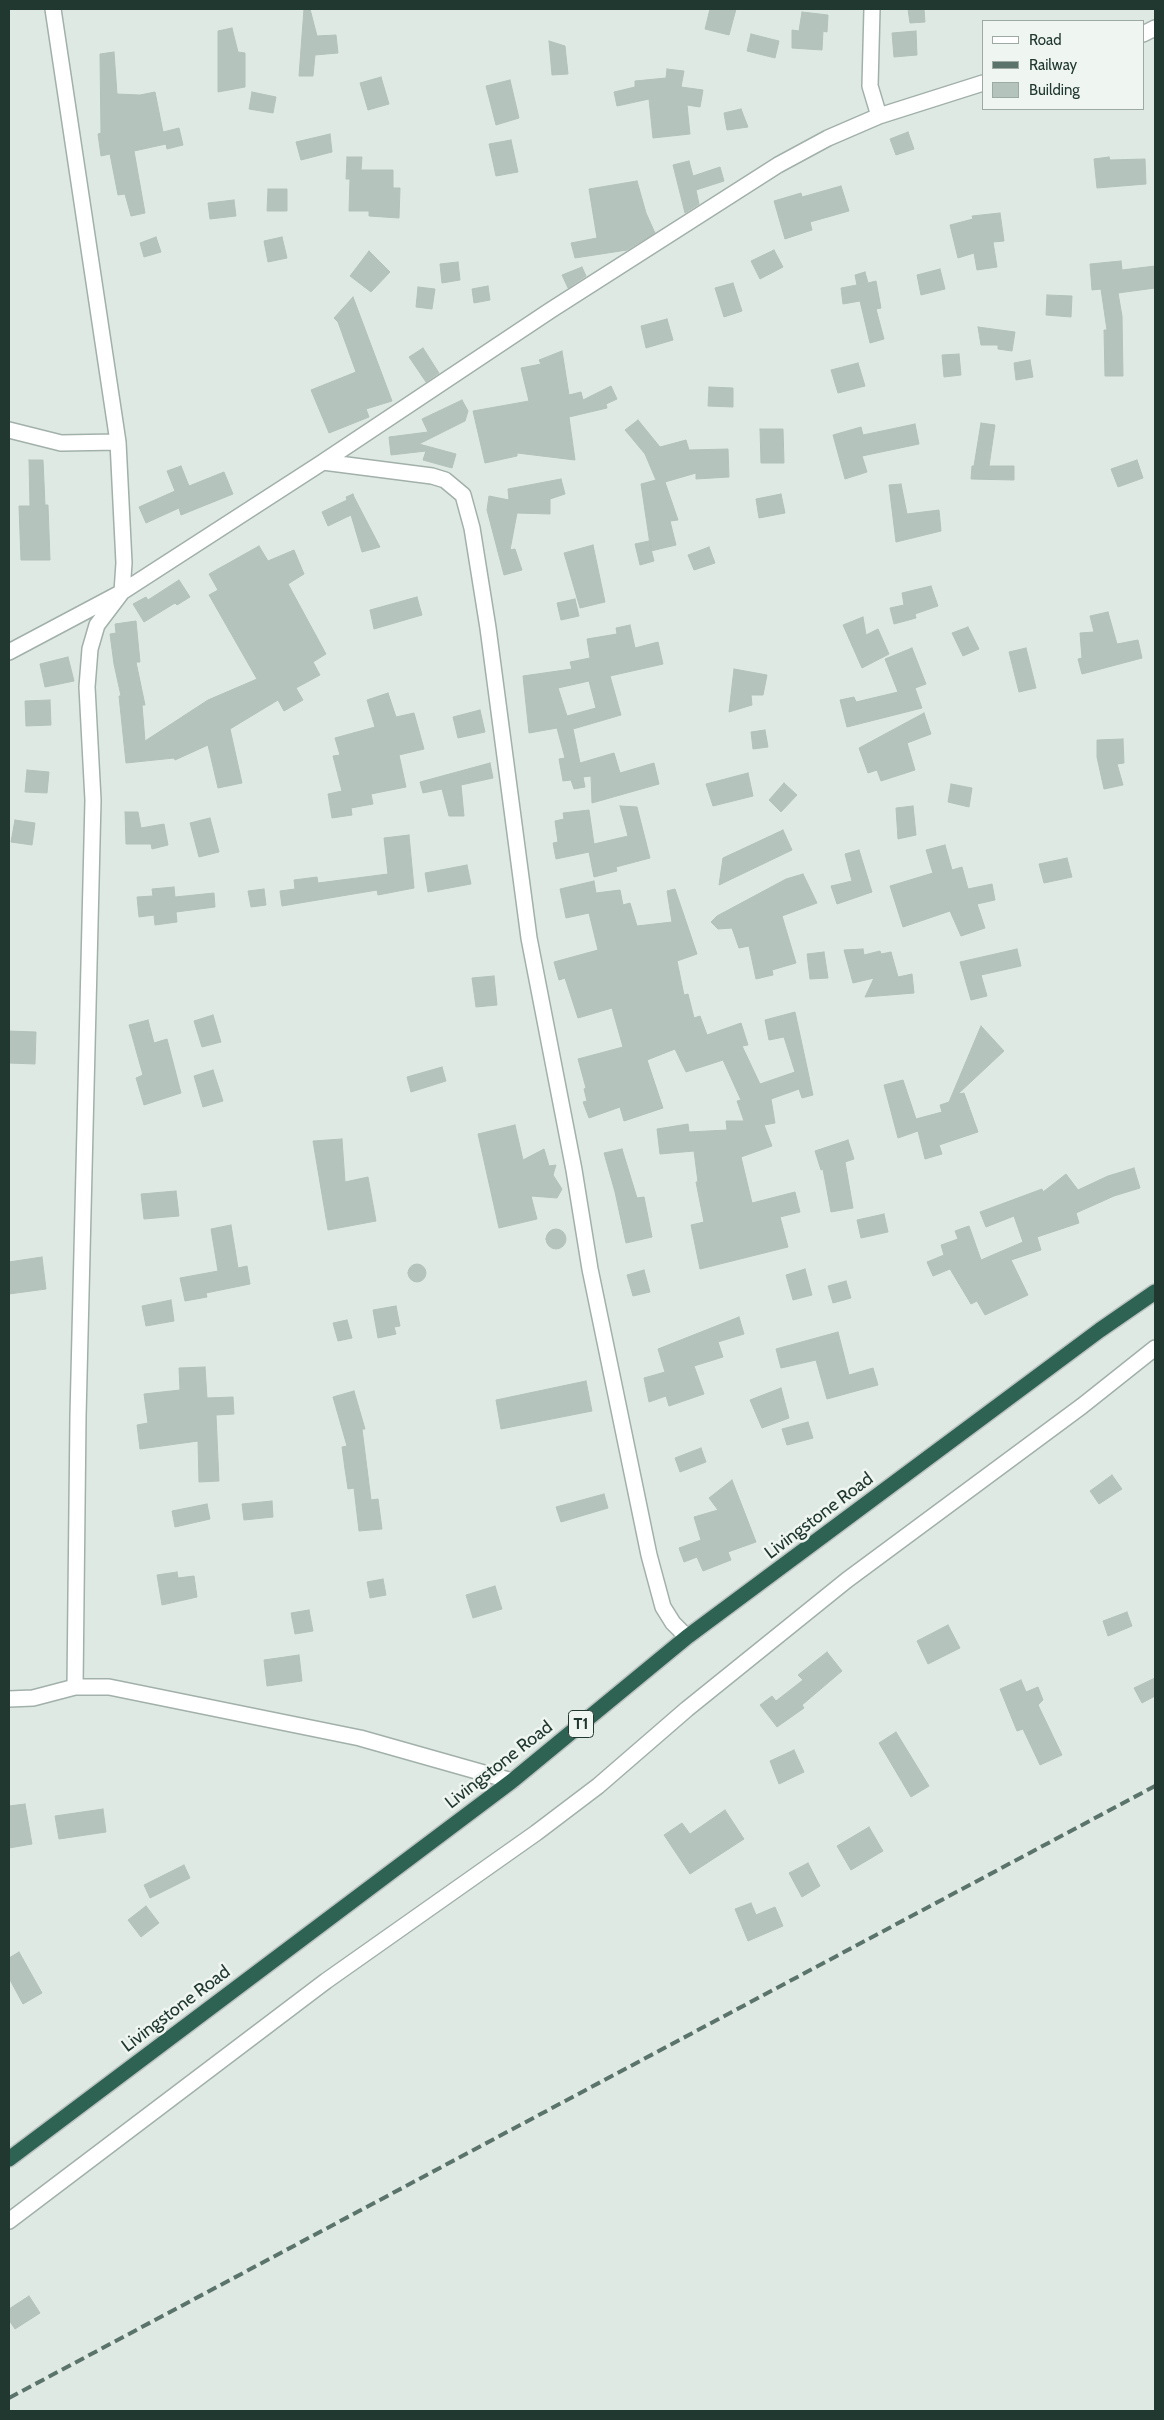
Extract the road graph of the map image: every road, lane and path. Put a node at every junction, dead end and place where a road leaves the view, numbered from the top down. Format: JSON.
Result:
{"nodes":[{"id":1,"x":53,"y":9,"type":"edge"},
{"id":2,"x":872,"y":9,"type":"edge"},
{"id":3,"x":982,"y":83,"type":"edge"},
{"id":4,"x":879,"y":116,"type":"junction"},
{"id":5,"x":9,"y":430,"type":"edge"},
{"id":6,"x":118,"y":442,"type":"junction"},
{"id":7,"x":323,"y":462,"type":"junction"},
{"id":8,"x":122,"y":592,"type":"junction"},
{"id":9,"x":9,"y":652,"type":"edge"},
{"id":10,"x":1155,"y":1292,"type":"edge"},
{"id":11,"x":1155,"y":1348,"type":"edge"},
{"id":12,"x":687,"y":1637,"type":"junction"},
{"id":13,"x":74,"y":1687,"type":"junction"},
{"id":14,"x":9,"y":1699,"type":"edge"},
{"id":15,"x":512,"y":1781,"type":"junction"},
{"id":16,"x":9,"y":2159,"type":"edge"},
{"id":17,"x":9,"y":2221,"type":"edge"}],
"edges":[{"from":1,"to":6,"type":"street"},
{"from":2,"to":4,"type":"street"},
{"from":3,"to":4,"type":"street"},
{"from":4,"to":7,"type":"street"},
{"from":5,"to":6,"type":"street"},
{"from":6,"to":8,"type":"street"},
{"from":7,"to":8,"type":"street"},
{"from":7,"to":12,"type":"street"},
{"from":8,"to":9,"type":"street"},
{"from":8,"to":13,"type":"street"},
{"from":10,"to":12,"type":"highway","name":"Livingstone Road","number":"T1"},
{"from":11,"to":17,"type":"street"},
{"from":12,"to":15,"type":"highway","name":"Livingstone Road","number":"T1"},
{"from":13,"to":14,"type":"street"},
{"from":13,"to":15,"type":"street"},
{"from":15,"to":16,"type":"highway","name":"Livingstone Road","number":"T1"}]}
